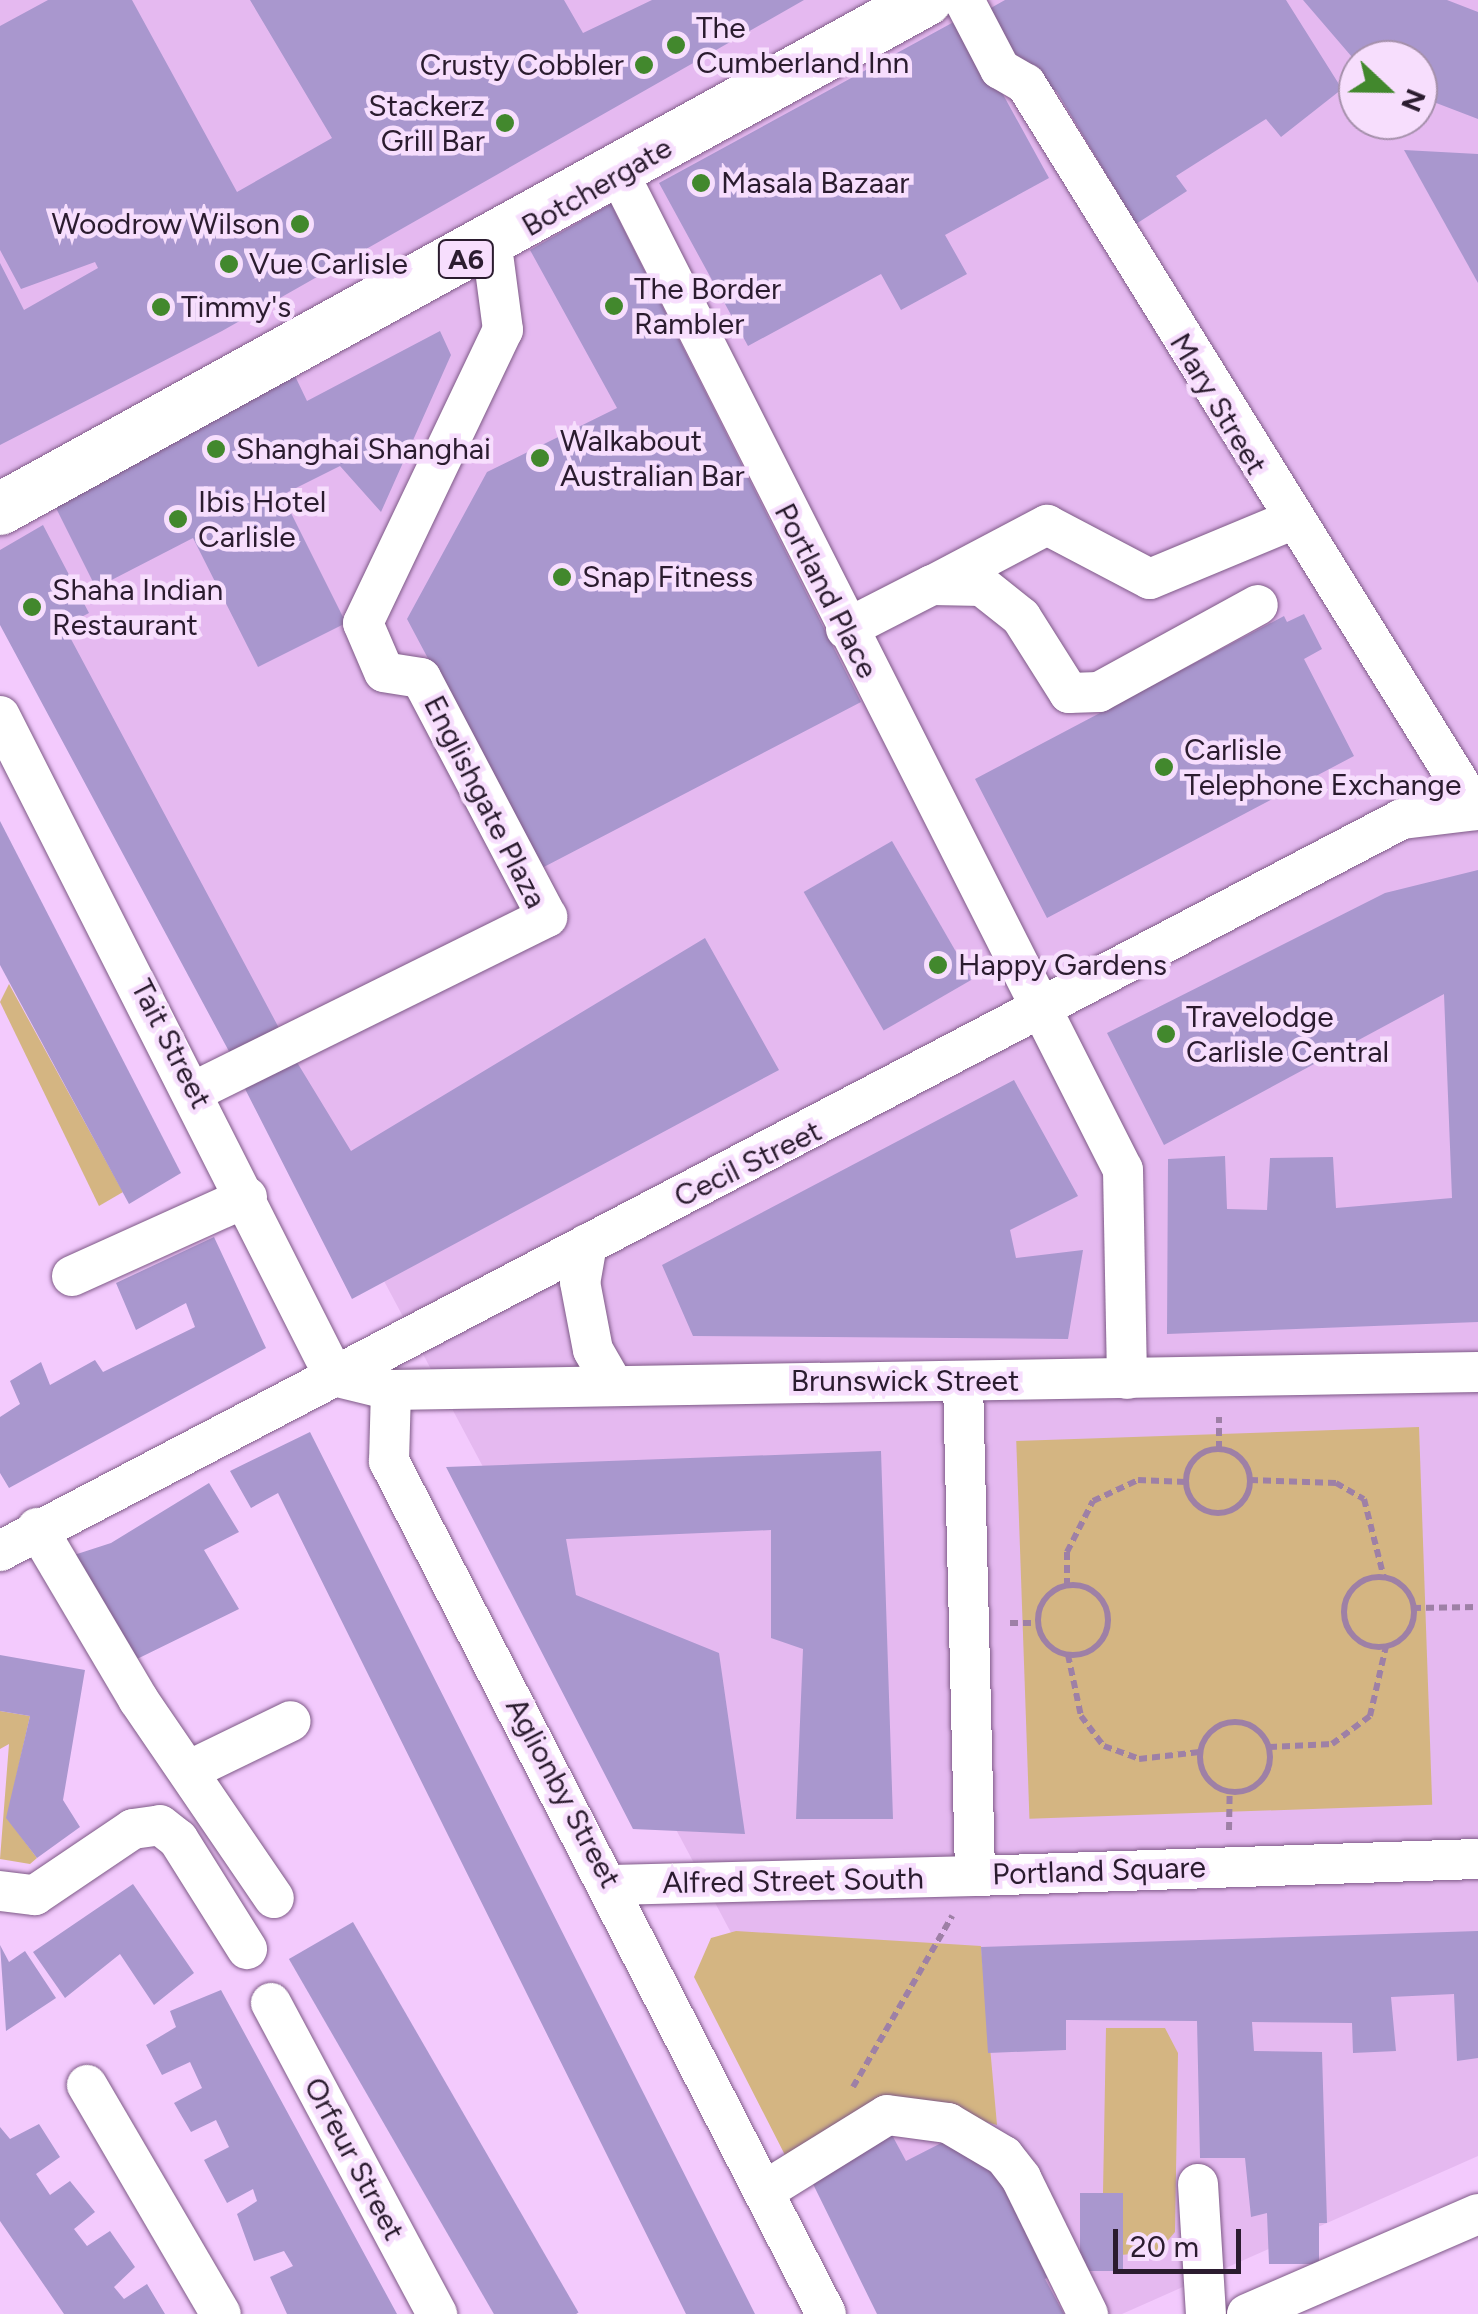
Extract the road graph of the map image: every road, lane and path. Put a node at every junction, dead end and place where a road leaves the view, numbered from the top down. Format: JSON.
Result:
{"nodes":[{"id":1,"x":926,"y":0,"type":"edge"},
{"id":2,"x":964,"y":0,"type":"edge"},
{"id":3,"x":620,"y":174,"type":"junction"},
{"id":4,"x":492,"y":247,"type":"junction"},
{"id":5,"x":0,"y":509,"type":"edge"},
{"id":6,"x":1289,"y":520,"type":"junction"},
{"id":7,"x":932,"y":585,"type":"junction"},
{"id":8,"x":1258,"y":605,"type":"dead end"},
{"id":9,"x":846,"y":630,"type":"junction"},
{"id":10,"x":0,"y":716,"type":"edge"},
{"id":11,"x":1477,"y":810,"type":"edge"},
{"id":12,"x":1038,"y":1006,"type":"junction"},
{"id":13,"x":195,"y":1090,"type":"junction"},
{"id":14,"x":246,"y":1197,"type":"junction"},
{"id":15,"x":587,"y":1244,"type":"junction"},
{"id":16,"x":72,"y":1276,"type":"dead end"},
{"id":17,"x":1478,"y":1372,"type":"edge"},
{"id":18,"x":334,"y":1376,"type":"junction"},
{"id":19,"x":1127,"y":1380,"type":"junction"},
{"id":20,"x":612,"y":1382,"type":"junction"},
{"id":21,"x":963,"y":1382,"type":"junction"},
{"id":22,"x":391,"y":1390,"type":"junction"},
{"id":23,"x":1250,"y":1480,"type":"junction"},
{"id":24,"x":1186,"y":1482,"type":"junction"},
{"id":25,"x":20,"y":1539,"type":"edge"},
{"id":26,"x":1384,"y":1578,"type":"junction"},
{"id":27,"x":1067,"y":1586,"type":"junction"},
{"id":28,"x":1478,"y":1607,"type":"edge"},
{"id":29,"x":1413,"y":1608,"type":"junction"},
{"id":30,"x":1386,"y":1646,"type":"junction"},
{"id":31,"x":1068,"y":1655,"type":"junction"},
{"id":32,"x":291,"y":1722,"type":"dead end"},
{"id":33,"x":1269,"y":1747,"type":"junction"},
{"id":34,"x":1200,"y":1752,"type":"junction"},
{"id":35,"x":188,"y":1771,"type":"junction"},
{"id":36,"x":1478,"y":1859,"type":"edge"},
{"id":37,"x":974,"y":1876,"type":"junction"},
{"id":38,"x":611,"y":1885,"type":"junction"},
{"id":39,"x":0,"y":1891,"type":"edge"},
{"id":40,"x":274,"y":1898,"type":"dead end"},
{"id":41,"x":247,"y":1949,"type":"dead end"},
{"id":42,"x":271,"y":2004,"type":"dead end"},
{"id":43,"x":86,"y":2084,"type":"dead end"},
{"id":44,"x":850,"y":2092,"type":"dead end"},
{"id":45,"x":1198,"y":2184,"type":"dead end"},
{"id":46,"x":766,"y":2190,"type":"junction"},
{"id":47,"x":1478,"y":2214,"type":"edge"},
{"id":48,"x":220,"y":2314,"type":"edge"},
{"id":49,"x":438,"y":2314,"type":"edge"},
{"id":50,"x":826,"y":2314,"type":"edge"},
{"id":51,"x":1088,"y":2314,"type":"edge"},
{"id":52,"x":1206,"y":2314,"type":"edge"},
{"id":53,"x":1247,"y":2314,"type":"edge"}],
"edges":[{"from":1,"to":3,"type":"main road","name":"Botchergate","number":"A6"},
{"from":2,"to":6,"type":"street","name":"Mary Street"},
{"from":3,"to":4,"type":"main road","name":"Botchergate","number":"A6"},
{"from":3,"to":9,"type":"street","name":"Portland Place"},
{"from":4,"to":5,"type":"main road","name":"Botchergate","number":"A6"},
{"from":4,"to":13,"type":"street","name":"Englishgate Plaza"},
{"from":6,"to":7,"type":"street"},
{"from":6,"to":11,"type":"street","name":"Mary Street"},
{"from":7,"to":8,"type":"street"},
{"from":7,"to":9,"type":"street"},
{"from":9,"to":12,"type":"street","name":"Portland Place"},
{"from":10,"to":13,"type":"street","name":"Tait Street"},
{"from":11,"to":12,"type":"street","name":"Cecil Street"},
{"from":12,"to":15,"type":"street","name":"Cecil Street"},
{"from":12,"to":19,"type":"street","name":"Portland Place"},
{"from":13,"to":14,"type":"street","name":"Tait Street"},
{"from":14,"to":16,"type":"street"},
{"from":14,"to":18,"type":"street","name":"Tait Street"},
{"from":15,"to":18,"type":"street","name":"Cecil Street"},
{"from":15,"to":20,"type":"street"},
{"from":17,"to":19,"type":"street","name":"Brunswick Street"},
{"from":18,"to":22,"type":"street","name":"Brunswick Street"},
{"from":18,"to":25,"type":"street","name":"Cecil Street"},
{"from":19,"to":21,"type":"street","name":"Brunswick Street"},
{"from":20,"to":21,"type":"street","name":"Brunswick Street"},
{"from":20,"to":22,"type":"street","name":"Brunswick Street"},
{"from":21,"to":37,"type":"street","name":"Portland Square"},
{"from":22,"to":38,"type":"street","name":"Aglionby Street"},
{"from":23,"to":24,"type":"path"},
{"from":23,"to":24,"type":"path"},
{"from":23,"to":26,"type":"path"},
{"from":24,"to":27,"type":"path"},
{"from":25,"to":35,"type":"street"},
{"from":26,"to":29,"type":"path"},
{"from":26,"to":30,"type":"path"},
{"from":27,"to":31,"type":"path"},
{"from":27,"to":31,"type":"path"},
{"from":28,"to":29,"type":"path"},
{"from":29,"to":30,"type":"path"},
{"from":30,"to":33,"type":"path"},
{"from":31,"to":34,"type":"path"},
{"from":32,"to":35,"type":"street"},
{"from":33,"to":34,"type":"path"},
{"from":33,"to":34,"type":"path"},
{"from":35,"to":40,"type":"street"},
{"from":36,"to":37,"type":"street","name":"Portland Square"},
{"from":37,"to":38,"type":"street","name":"Alfred Street South"},
{"from":37,"to":44,"type":"path"},
{"from":38,"to":46,"type":"street","name":"Aglionby Street"},
{"from":39,"to":41,"type":"street"},
{"from":42,"to":49,"type":"street","name":"Orfeur Street"},
{"from":43,"to":48,"type":"street"},
{"from":45,"to":52,"type":"street"},
{"from":46,"to":50,"type":"street","name":"Aglionby Street"},
{"from":46,"to":51,"type":"street"},
{"from":47,"to":53,"type":"street"}]}
